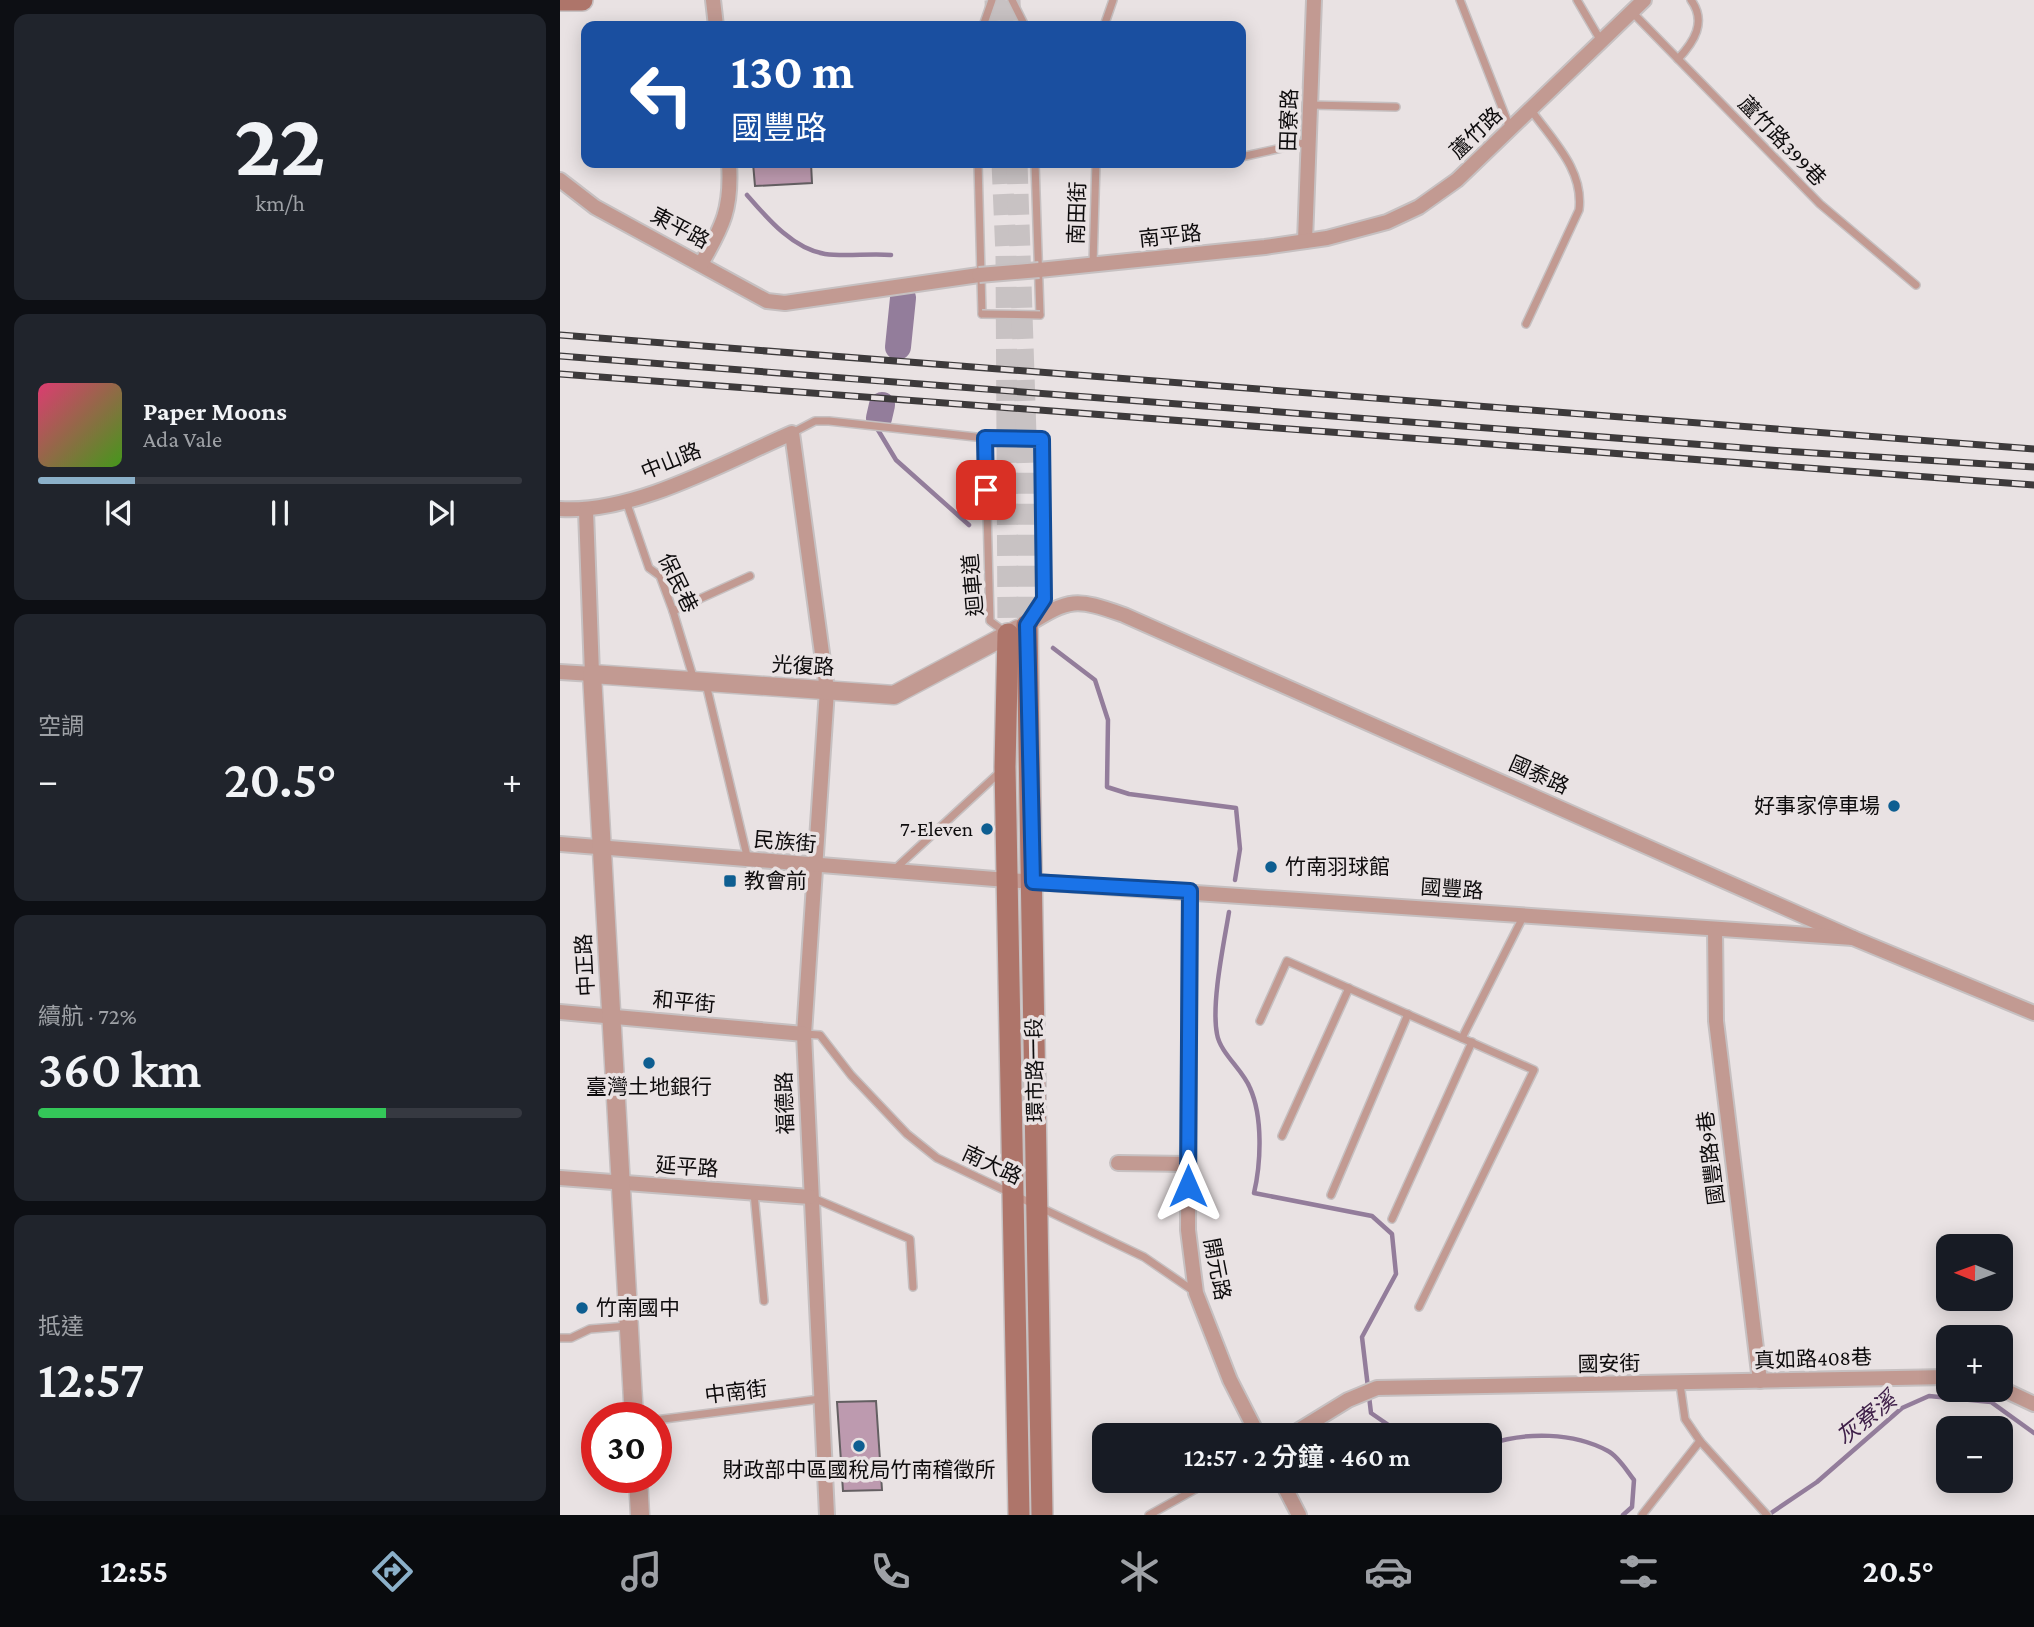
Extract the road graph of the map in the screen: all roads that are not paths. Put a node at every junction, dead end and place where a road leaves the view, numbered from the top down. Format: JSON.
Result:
{"nodes":[{"id":1,"x":582,"y":0,"type":"edge"},
{"id":2,"x":713,"y":0,"type":"edge"},
{"id":3,"x":992,"y":0,"type":"edge"},
{"id":4,"x":1012,"y":0,"type":"edge"},
{"id":5,"x":1113,"y":0,"type":"edge"},
{"id":6,"x":1314,"y":0,"type":"edge"},
{"id":7,"x":1460,"y":0,"type":"edge"},
{"id":8,"x":1577,"y":0,"type":"edge"},
{"id":9,"x":1644,"y":0,"type":"edge"},
{"id":10,"x":1691,"y":0,"type":"edge"},
{"id":11,"x":560,"y":1,"type":"edge"},
{"id":12,"x":1632,"y":12,"type":"junction"},
{"id":13,"x":715,"y":21,"type":"edge"},
{"id":14,"x":985,"y":21,"type":"edge"},
{"id":15,"x":1022,"y":21,"type":"edge"},
{"id":16,"x":1106,"y":21,"type":"edge"},
{"id":17,"x":1601,"y":41,"type":"junction"},
{"id":18,"x":1678,"y":59,"type":"junction"},
{"id":19,"x":1310,"y":105,"type":"junction"},
{"id":20,"x":1396,"y":107,"type":"dead end"},
{"id":21,"x":1530,"y":110,"type":"junction"},
{"id":22,"x":1510,"y":129,"type":"junction"},
{"id":23,"x":1309,"y":142,"type":"junction"},
{"id":24,"x":1246,"y":156,"type":"edge"},
{"id":25,"x":729,"y":168,"type":"edge"},
{"id":26,"x":978,"y":168,"type":"edge"},
{"id":27,"x":1035,"y":168,"type":"edge"},
{"id":28,"x":1096,"y":168,"type":"edge"},
{"id":29,"x":560,"y":180,"type":"edge"},
{"id":30,"x":1305,"y":241,"type":"junction"},
{"id":31,"x":701,"y":264,"type":"junction"},
{"id":32,"x":1093,"y":264,"type":"junction"},
{"id":33,"x":1039,"y":270,"type":"junction"},
{"id":34,"x":979,"y":275,"type":"junction"},
{"id":35,"x":1916,"y":285,"type":"dead end"},
{"id":36,"x":1526,"y":324,"type":"dead end"},
{"id":37,"x":792,"y":433,"type":"junction"},
{"id":38,"x":985,"y":438,"type":"junction"},
{"id":39,"x":626,"y":501,"type":"junction"},
{"id":40,"x":560,"y":509,"type":"edge"},
{"id":41,"x":586,"y":511,"type":"junction"},
{"id":42,"x":750,"y":576,"type":"dead end"},
{"id":43,"x":673,"y":611,"type":"junction"},
{"id":44,"x":1017,"y":629,"type":"junction"},
{"id":45,"x":560,"y":672,"type":"edge"},
{"id":46,"x":592,"y":674,"type":"junction"},
{"id":47,"x":700,"y":682,"type":"junction"},
{"id":48,"x":827,"y":690,"type":"junction"},
{"id":49,"x":1005,"y":767,"type":"junction"},
{"id":50,"x":560,"y":844,"type":"edge"},
{"id":51,"x":602,"y":848,"type":"junction"},
{"id":52,"x":748,"y":860,"type":"junction"},
{"id":53,"x":815,"y":866,"type":"junction"},
{"id":54,"x":893,"y":871,"type":"junction"},
{"id":55,"x":1007,"y":880,"type":"junction"},
{"id":56,"x":1033,"y":882,"type":"junction"},
{"id":57,"x":1190,"y":891,"type":"junction"},
{"id":58,"x":1524,"y":915,"type":"junction"},
{"id":59,"x":1715,"y":929,"type":"junction"},
{"id":60,"x":1853,"y":938,"type":"junction"},
{"id":61,"x":1349,"y":988,"type":"junction"},
{"id":62,"x":2033,"y":1009,"type":"edge"},
{"id":63,"x":560,"y":1012,"type":"edge"},
{"id":64,"x":1408,"y":1014,"type":"junction"},
{"id":65,"x":610,"y":1016,"type":"junction"},
{"id":66,"x":1260,"y":1021,"type":"dead end"},
{"id":67,"x":803,"y":1034,"type":"junction"},
{"id":68,"x":1462,"y":1038,"type":"junction"},
{"id":69,"x":1472,"y":1042,"type":"junction"},
{"id":70,"x":1282,"y":1136,"type":"dead end"},
{"id":71,"x":1118,"y":1163,"type":"dead end"},
{"id":72,"x":1188,"y":1164,"type":"junction"},
{"id":73,"x":560,"y":1178,"type":"edge"},
{"id":74,"x":619,"y":1182,"type":"junction"},
{"id":75,"x":754,"y":1193,"type":"junction"},
{"id":76,"x":1012,"y":1194,"type":"junction"},
{"id":77,"x":1331,"y":1195,"type":"dead end"},
{"id":78,"x":810,"y":1197,"type":"junction"},
{"id":79,"x":1037,"y":1204,"type":"junction"},
{"id":80,"x":1392,"y":1219,"type":"dead end"},
{"id":81,"x":913,"y":1287,"type":"dead end"},
{"id":82,"x":1196,"y":1293,"type":"junction"},
{"id":83,"x":764,"y":1301,"type":"dead end"},
{"id":84,"x":1419,"y":1307,"type":"dead end"},
{"id":85,"x":628,"y":1326,"type":"junction"},
{"id":86,"x":560,"y":1338,"type":"edge"},
{"id":87,"x":1040,"y":1366,"type":"junction"},
{"id":88,"x":1016,"y":1367,"type":"junction"},
{"id":89,"x":1936,"y":1377,"type":"edge"},
{"id":90,"x":1760,"y":1381,"type":"junction"},
{"id":91,"x":1680,"y":1384,"type":"junction"},
{"id":92,"x":2013,"y":1394,"type":"edge"},
{"id":93,"x":820,"y":1399,"type":"junction"},
{"id":94,"x":633,"y":1402,"type":"edge"},
{"id":95,"x":2034,"y":1404,"type":"edge"},
{"id":96,"x":672,"y":1418,"type":"edge"},
{"id":97,"x":1252,"y":1423,"type":"edge"},
{"id":98,"x":1311,"y":1423,"type":"edge"},
{"id":99,"x":1700,"y":1441,"type":"junction"},
{"id":100,"x":639,"y":1493,"type":"edge"},
{"id":101,"x":1189,"y":1493,"type":"edge"},
{"id":102,"x":1288,"y":1493,"type":"edge"},
{"id":103,"x":640,"y":1515,"type":"edge"},
{"id":104,"x":827,"y":1515,"type":"edge"},
{"id":105,"x":1019,"y":1515,"type":"edge"},
{"id":106,"x":1042,"y":1515,"type":"edge"},
{"id":107,"x":1149,"y":1515,"type":"edge"},
{"id":108,"x":1299,"y":1515,"type":"edge"},
{"id":109,"x":1642,"y":1515,"type":"edge"},
{"id":110,"x":1767,"y":1515,"type":"edge"}],
"edges":[{"from":1,"to":11,"type":"main road"},
{"from":2,"to":13,"type":"street"},
{"from":3,"to":14,"type":"lane"},
{"from":4,"to":15,"type":"lane"},
{"from":5,"to":16,"type":"lane"},
{"from":6,"to":19,"type":"street","name":"田寮路"},
{"from":7,"to":22,"type":"lane"},
{"from":8,"to":17,"type":"lane"},
{"from":9,"to":12,"type":"street","name":"蘆竹路"},
{"from":10,"to":18,"type":"lane"},
{"from":12,"to":17,"type":"street","name":"蘆竹路"},
{"from":12,"to":18,"type":"lane","name":"蘆竹路399巷"},
{"from":17,"to":21,"type":"street","name":"蘆竹路"},
{"from":18,"to":35,"type":"lane","name":"蘆竹路399巷"},
{"from":19,"to":20,"type":"lane"},
{"from":19,"to":23,"type":"street","name":"田寮路"},
{"from":21,"to":22,"type":"street","name":"蘆竹路"},
{"from":21,"to":36,"type":"lane"},
{"from":22,"to":30,"type":"street","name":"蘆竹路"},
{"from":23,"to":24,"type":"lane"},
{"from":23,"to":30,"type":"street","name":"田寮路"},
{"from":25,"to":31,"type":"street"},
{"from":26,"to":34,"type":"lane"},
{"from":27,"to":33,"type":"lane"},
{"from":28,"to":32,"type":"lane","name":"南田街"},
{"from":29,"to":31,"type":"street","name":"東平路"},
{"from":30,"to":32,"type":"street","name":"南平路"},
{"from":31,"to":34,"type":"street","name":"東平路"},
{"from":32,"to":33,"type":"street","name":"南平路"},
{"from":33,"to":34,"type":"street","name":"南平路","bridge":true},
{"from":33,"to":34,"type":"lane","bridge":true},
{"from":37,"to":38,"type":"lane"},
{"from":37,"to":39,"type":"street","name":"中山路"},
{"from":37,"to":48,"type":"street","name":"福德路"},
{"from":38,"to":44,"type":"lane","name":"迴車道"},
{"from":38,"to":44,"type":"lane","bridge":true},
{"from":39,"to":41,"type":"street","name":"中山路"},
{"from":39,"to":43,"type":"lane","name":"保民巷"},
{"from":40,"to":41,"type":"street","name":"中山路"},
{"from":41,"to":46,"type":"street","name":"中正路"},
{"from":42,"to":43,"type":"lane"},
{"from":43,"to":47,"type":"lane","name":"保民巷"},
{"from":44,"to":48,"type":"street","name":"光復路"},
{"from":44,"to":49,"type":"main road","name":"環市路一段"},
{"from":44,"to":56,"type":"main road","name":"環市路一段"},
{"from":44,"to":60,"type":"street","name":"國泰路"},
{"from":45,"to":46,"type":"street","name":"光復路"},
{"from":46,"to":47,"type":"street","name":"光復路"},
{"from":46,"to":51,"type":"street","name":"中正路"},
{"from":47,"to":48,"type":"street","name":"光復路"},
{"from":47,"to":52,"type":"lane","name":"保民巷"},
{"from":48,"to":53,"type":"street","name":"福德路"},
{"from":49,"to":54,"type":"lane"},
{"from":49,"to":55,"type":"main road","name":"環市路一段"},
{"from":50,"to":51,"type":"street","name":"民族街"},
{"from":51,"to":52,"type":"street","name":"民族街"},
{"from":51,"to":65,"type":"street","name":"中正路"},
{"from":52,"to":53,"type":"street","name":"民族街"},
{"from":53,"to":54,"type":"street","name":"民族街"},
{"from":53,"to":67,"type":"street","name":"福德路"},
{"from":54,"to":55,"type":"street","name":"民族街"},
{"from":55,"to":56,"type":"street","name":"國豐路"},
{"from":55,"to":76,"type":"main road","name":"環市路一段"},
{"from":56,"to":57,"type":"street","name":"國豐路"},
{"from":56,"to":79,"type":"main road","name":"環市路一段"},
{"from":57,"to":58,"type":"street","name":"國豐路"},
{"from":57,"to":72,"type":"street","name":"開元路"},
{"from":58,"to":59,"type":"street","name":"國豐路"},
{"from":58,"to":68,"type":"lane"},
{"from":59,"to":60,"type":"street","name":"國豐路"},
{"from":59,"to":90,"type":"street","name":"國豐路9巷"},
{"from":60,"to":62,"type":"street","name":"國泰路"},
{"from":61,"to":64,"type":"lane"},
{"from":61,"to":66,"type":"lane"},
{"from":61,"to":70,"type":"lane"},
{"from":63,"to":65,"type":"street","name":"和平街"},
{"from":64,"to":68,"type":"lane"},
{"from":64,"to":77,"type":"lane"},
{"from":65,"to":67,"type":"street","name":"和平街"},
{"from":65,"to":74,"type":"street","name":"中正路"},
{"from":67,"to":76,"type":"lane","name":"南大路"},
{"from":67,"to":78,"type":"street","name":"福德路"},
{"from":68,"to":69,"type":"lane"},
{"from":69,"to":80,"type":"lane"},
{"from":69,"to":84,"type":"lane"},
{"from":71,"to":72,"type":"street"},
{"from":72,"to":82,"type":"street","name":"開元路"},
{"from":73,"to":74,"type":"street","name":"延平路"},
{"from":74,"to":75,"type":"street","name":"延平路"},
{"from":74,"to":85,"type":"street","name":"中正路"},
{"from":75,"to":78,"type":"street","name":"延平路"},
{"from":75,"to":83,"type":"lane"},
{"from":76,"to":79,"type":"lane","name":"南大路"},
{"from":76,"to":88,"type":"main road","name":"環市路一段"},
{"from":78,"to":81,"type":"lane"},
{"from":78,"to":93,"type":"street","name":"福德路"},
{"from":79,"to":82,"type":"lane","name":"南大路"},
{"from":79,"to":87,"type":"main road","name":"環市路一段"},
{"from":82,"to":97,"type":"street","name":"開元路"},
{"from":85,"to":86,"type":"lane"},
{"from":85,"to":94,"type":"street","name":"中正路"},
{"from":87,"to":88,"type":"main road"},
{"from":87,"to":106,"type":"main road","name":"環市路一段"},
{"from":88,"to":105,"type":"main road","name":"環市路一段"},
{"from":89,"to":90,"type":"street","name":"真如路408巷"},
{"from":90,"to":91,"type":"street","name":"真如路408巷"},
{"from":91,"to":98,"type":"street","name":"國安街"},
{"from":91,"to":99,"type":"lane"},
{"from":92,"to":95,"type":"street"},
{"from":93,"to":96,"type":"lane","name":"中南街"},
{"from":93,"to":104,"type":"street","name":"福德路"},
{"from":99,"to":109,"type":"lane"},
{"from":99,"to":110,"type":"lane"},
{"from":100,"to":103,"type":"street"},
{"from":101,"to":107,"type":"lane"},
{"from":102,"to":108,"type":"street"}]}
